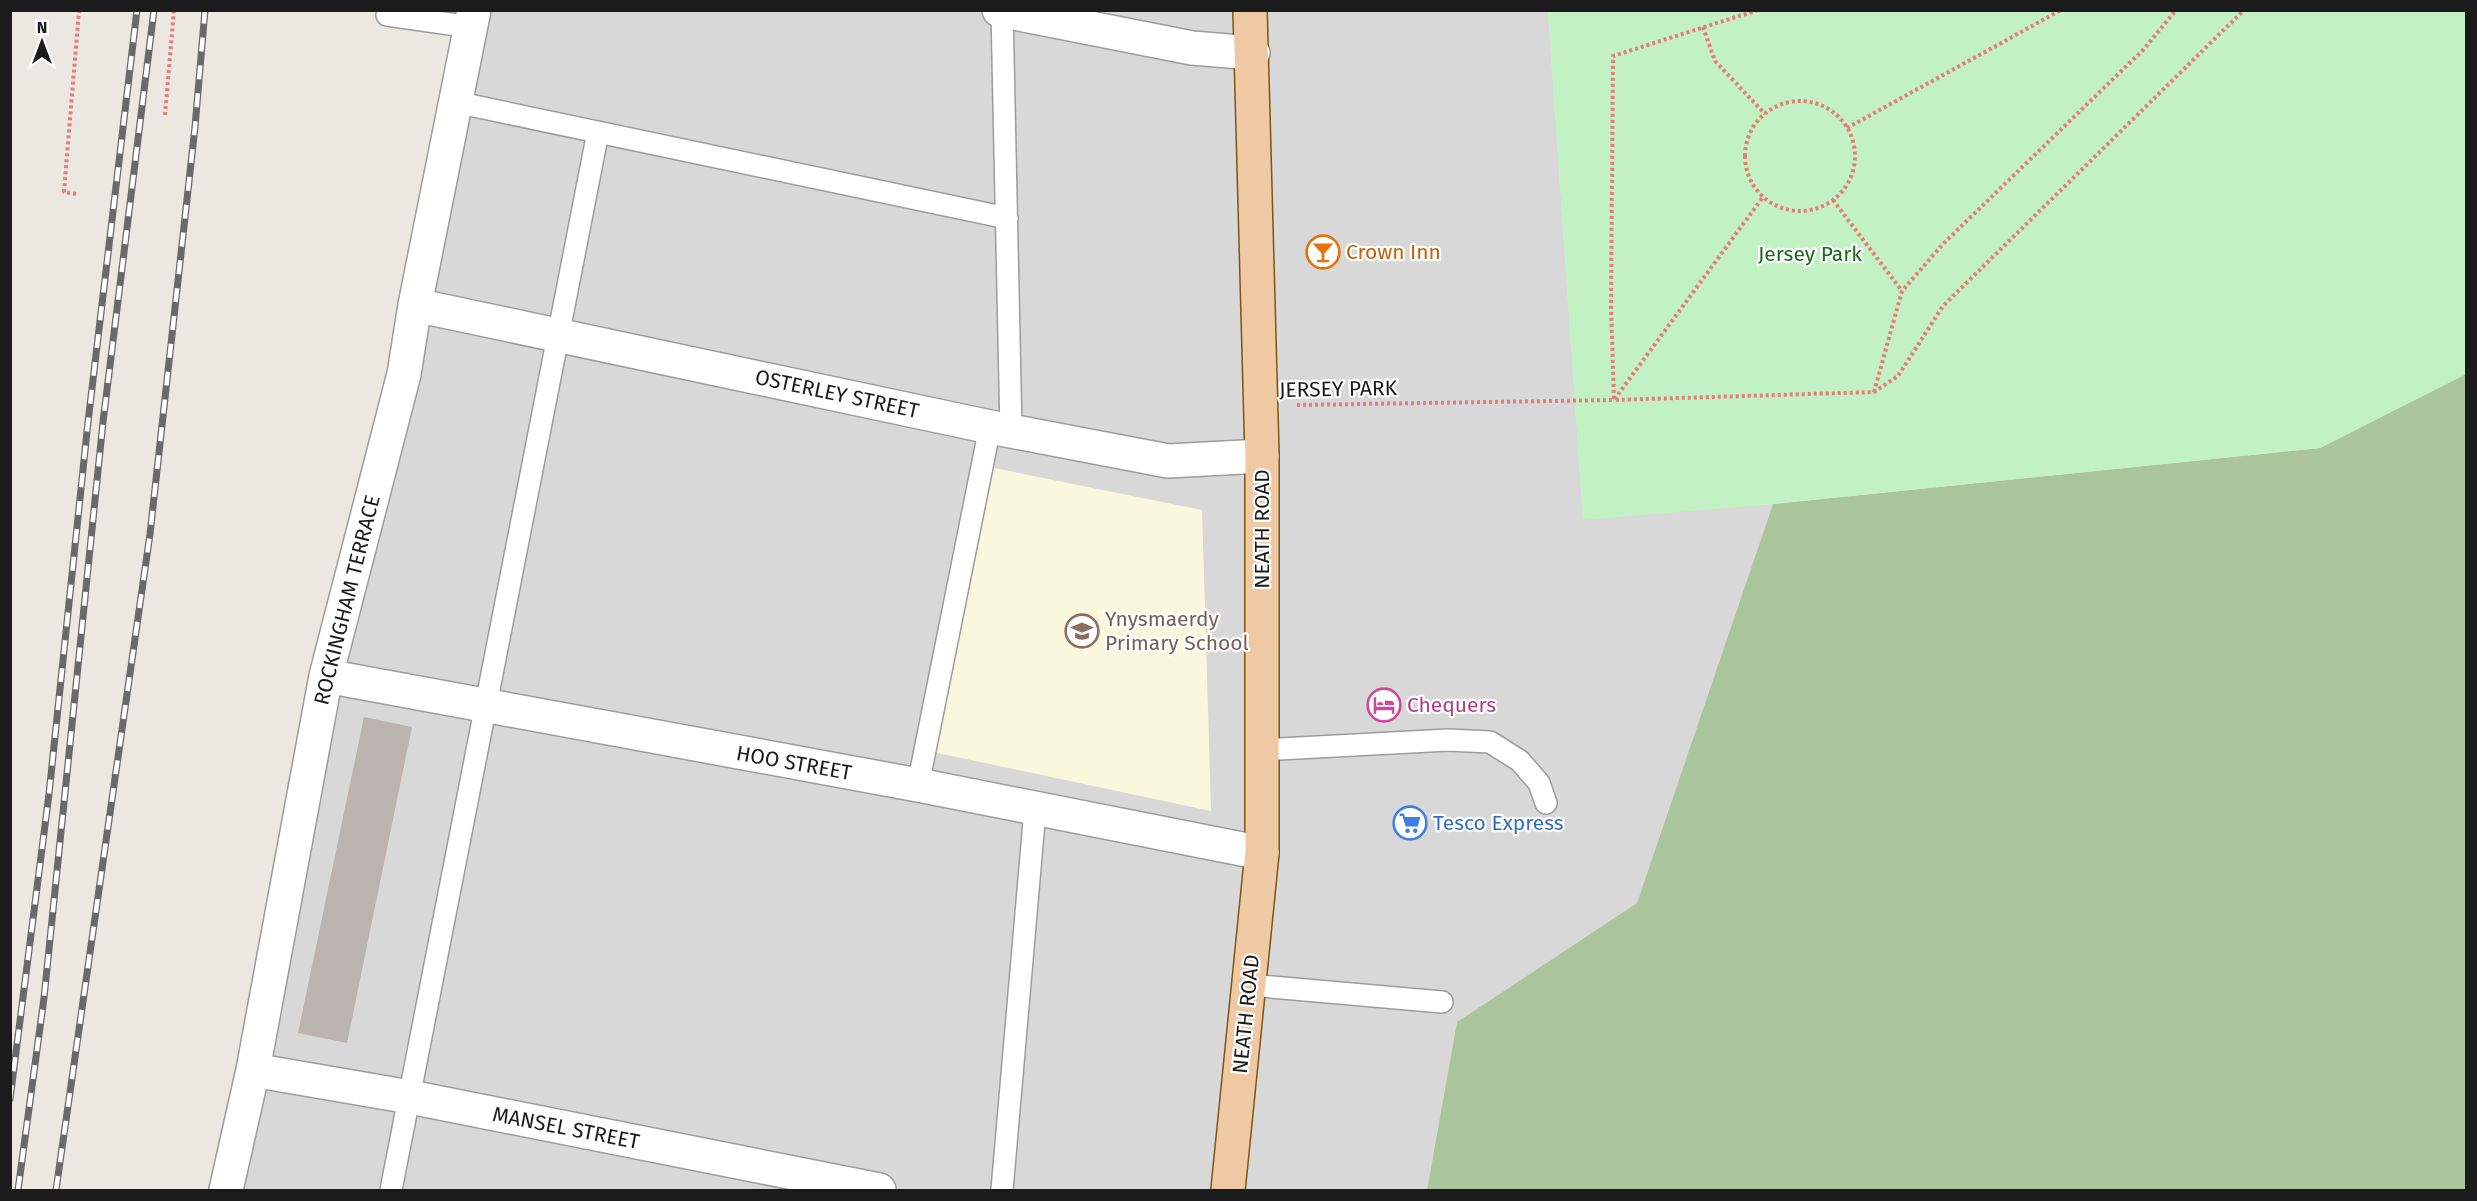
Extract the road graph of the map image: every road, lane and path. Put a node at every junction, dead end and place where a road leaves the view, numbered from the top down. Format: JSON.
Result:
{"nodes":[{"id":1,"x":79,"y":10,"type":"edge"},
{"id":2,"x":174,"y":10,"type":"edge"},
{"id":3,"x":1250,"y":10,"type":"edge"},
{"id":4,"x":1758,"y":10,"type":"edge"},
{"id":5,"x":2061,"y":10,"type":"edge"},
{"id":6,"x":2176,"y":10,"type":"edge"},
{"id":7,"x":2244,"y":10,"type":"edge"},
{"id":8,"x":1001,"y":11,"type":"edge"},
{"id":9,"x":387,"y":15,"type":"dead end"},
{"id":10,"x":473,"y":19,"type":"edge"},
{"id":11,"x":1702,"y":27,"type":"junction"},
{"id":12,"x":1253,"y":53,"type":"junction"},
{"id":13,"x":455,"y":102,"type":"junction"},
{"id":14,"x":1765,"y":114,"type":"junction"},
{"id":15,"x":165,"y":115,"type":"dead end"},
{"id":16,"x":1847,"y":128,"type":"junction"},
{"id":17,"x":598,"y":132,"type":"junction"},
{"id":18,"x":76,"y":194,"type":"dead end"},
{"id":19,"x":1762,"y":197,"type":"junction"},
{"id":20,"x":1833,"y":200,"type":"junction"},
{"id":21,"x":1007,"y":218,"type":"junction"},
{"id":22,"x":1902,"y":291,"type":"junction"},
{"id":23,"x":415,"y":305,"type":"junction"},
{"id":24,"x":561,"y":335,"type":"junction"},
{"id":25,"x":1874,"y":392,"type":"junction"},
{"id":26,"x":1614,"y":400,"type":"junction"},
{"id":27,"x":1261,"y":405,"type":"junction"},
{"id":28,"x":1000,"y":429,"type":"junction"},
{"id":29,"x":1262,"y":456,"type":"junction"},
{"id":30,"x":326,"y":676,"type":"junction"},
{"id":31,"x":485,"y":706,"type":"junction"},
{"id":32,"x":1262,"y":750,"type":"junction"},
{"id":33,"x":918,"y":785,"type":"junction"},
{"id":34,"x":1546,"y":803,"type":"dead end"},
{"id":35,"x":1035,"y":810,"type":"junction"},
{"id":36,"x":1262,"y":854,"type":"junction"},
{"id":37,"x":1249,"y":985,"type":"junction"},
{"id":38,"x":1442,"y":1002,"type":"dead end"},
{"id":39,"x":253,"y":1070,"type":"junction"},
{"id":40,"x":410,"y":1097,"type":"junction"},
{"id":41,"x":226,"y":1191,"type":"edge"},
{"id":42,"x":391,"y":1191,"type":"edge"},
{"id":43,"x":879,"y":1191,"type":"edge"},
{"id":44,"x":1002,"y":1191,"type":"edge"},
{"id":45,"x":1228,"y":1191,"type":"edge"}],
"edges":[{"from":1,"to":18,"type":"path"},
{"from":2,"to":15,"type":"path"},
{"from":3,"to":12,"type":"main road","name":"NEATH ROAD"},
{"from":4,"to":11,"type":"path"},
{"from":5,"to":16,"type":"path"},
{"from":6,"to":22,"type":"path"},
{"from":7,"to":25,"type":"path"},
{"from":8,"to":12,"type":"street"},
{"from":8,"to":21,"type":"lane"},
{"from":9,"to":10,"type":"lane"},
{"from":10,"to":13,"type":"street","name":"ROCKINGHAM TERRACE"},
{"from":11,"to":14,"type":"path"},
{"from":11,"to":26,"type":"path"},
{"from":12,"to":27,"type":"main road","name":"NEATH ROAD"},
{"from":13,"to":17,"type":"lane"},
{"from":13,"to":23,"type":"street","name":"ROCKINGHAM TERRACE"},
{"from":14,"to":16,"type":"path"},
{"from":14,"to":19,"type":"path"},
{"from":16,"to":20,"type":"path"},
{"from":17,"to":21,"type":"lane"},
{"from":17,"to":24,"type":"lane"},
{"from":19,"to":20,"type":"path"},
{"from":19,"to":26,"type":"path"},
{"from":20,"to":22,"type":"path"},
{"from":21,"to":28,"type":"lane"},
{"from":22,"to":25,"type":"path"},
{"from":23,"to":24,"type":"street","name":"OSTERLEY STREET"},
{"from":23,"to":30,"type":"street","name":"ROCKINGHAM TERRACE"},
{"from":24,"to":28,"type":"street","name":"OSTERLEY STREET"},
{"from":24,"to":31,"type":"lane"},
{"from":25,"to":26,"type":"path","name":"JERSEY PARK"},
{"from":26,"to":27,"type":"path","name":"JERSEY PARK"},
{"from":27,"to":29,"type":"main road","name":"NEATH ROAD"},
{"from":28,"to":29,"type":"street","name":"OSTERLEY STREET"},
{"from":28,"to":33,"type":"lane"},
{"from":29,"to":32,"type":"main road","name":"NEATH ROAD"},
{"from":30,"to":31,"type":"street","name":"HOO STREET"},
{"from":30,"to":39,"type":"street","name":"ROCKINGHAM TERRACE"},
{"from":31,"to":33,"type":"street","name":"HOO STREET"},
{"from":31,"to":40,"type":"lane"},
{"from":32,"to":34,"type":"lane"},
{"from":32,"to":36,"type":"main road","name":"NEATH ROAD"},
{"from":33,"to":35,"type":"street","name":"HOO STREET"},
{"from":35,"to":36,"type":"street","name":"HOO STREET"},
{"from":35,"to":44,"type":"lane"},
{"from":36,"to":37,"type":"main road","name":"NEATH ROAD"},
{"from":37,"to":38,"type":"lane"},
{"from":37,"to":45,"type":"main road","name":"NEATH ROAD"},
{"from":39,"to":40,"type":"street","name":"MANSEL STREET"},
{"from":39,"to":41,"type":"street","name":"ROCKINGHAM TERRACE"},
{"from":40,"to":42,"type":"lane"},
{"from":40,"to":43,"type":"street","name":"MANSEL STREET"}]}
